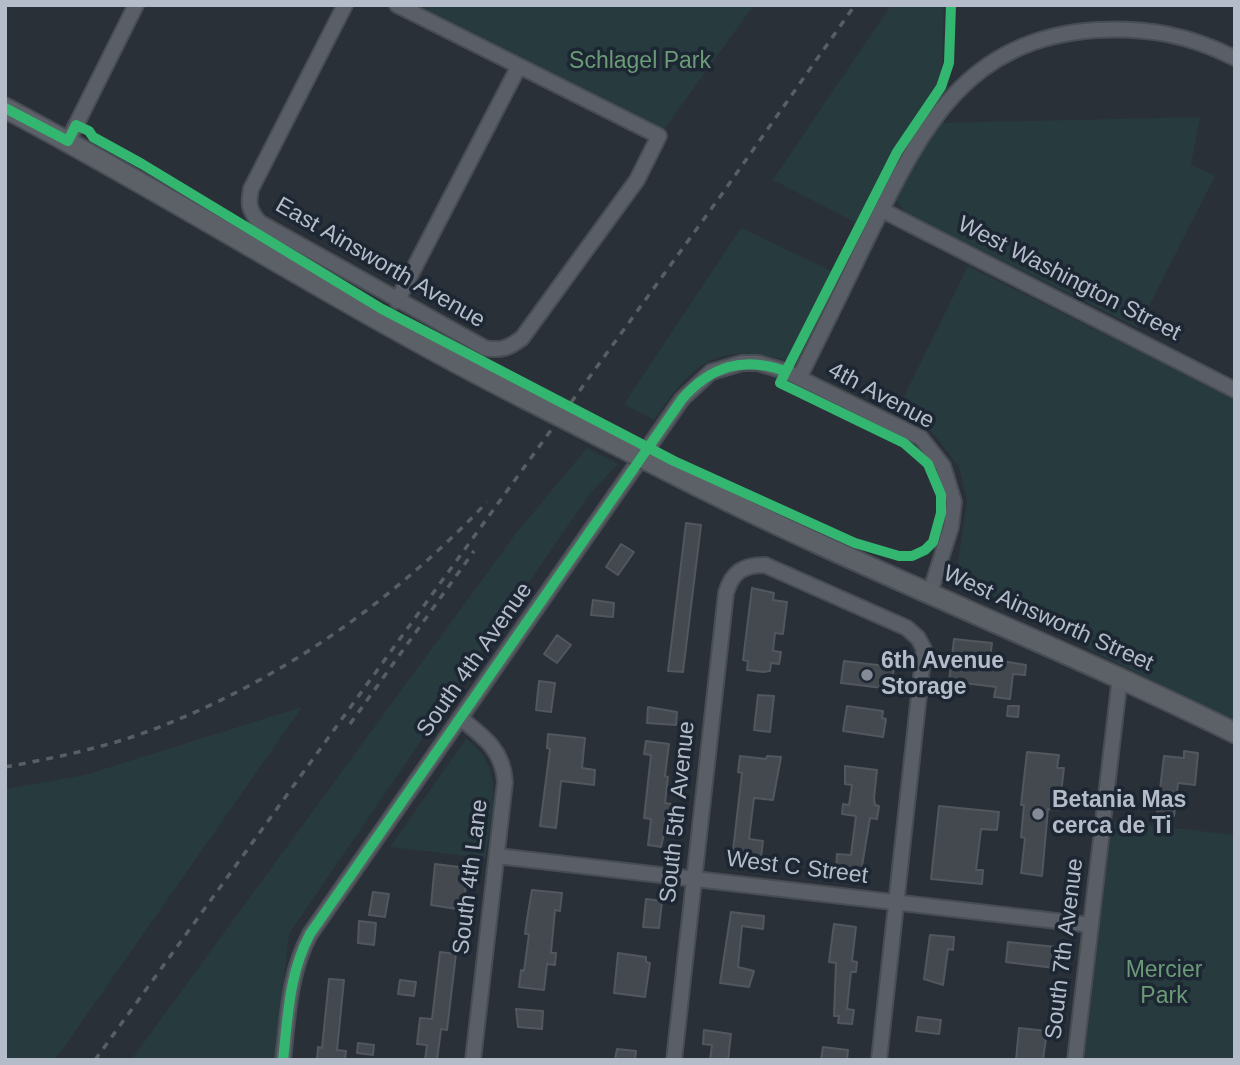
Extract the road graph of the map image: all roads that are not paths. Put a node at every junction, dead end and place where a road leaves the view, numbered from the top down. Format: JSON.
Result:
{"nodes":[{"id":1,"x":136,"y":5,"type":"edge"},
{"id":2,"x":345,"y":5,"type":"edge"},
{"id":3,"x":397,"y":5,"type":"edge"},
{"id":4,"x":1235,"y":58,"type":"edge"},
{"id":5,"x":519,"y":66,"type":"junction"},
{"id":6,"x":5,"y":108,"type":"edge"},
{"id":7,"x":68,"y":141,"type":"junction"},
{"id":8,"x":882,"y":210,"type":"junction"},
{"id":9,"x":397,"y":301,"type":"junction"},
{"id":10,"x":785,"y":371,"type":"joint"},
{"id":11,"x":799,"y":378,"type":"junction"},
{"id":12,"x":1235,"y":390,"type":"edge"},
{"id":13,"x":930,"y":593,"type":"junction"},
{"id":14,"x":1120,"y":677,"type":"junction"},
{"id":15,"x":460,"y":718,"type":"junction"},
{"id":16,"x":1235,"y":733,"type":"edge"},
{"id":17,"x":497,"y":856,"type":"junction"},
{"id":18,"x":694,"y":879,"type":"junction"},
{"id":19,"x":897,"y":902,"type":"junction"},
{"id":20,"x":1091,"y":925,"type":"junction"},
{"id":21,"x":283,"y":1060,"type":"edge"},
{"id":22,"x":473,"y":1060,"type":"edge"},
{"id":23,"x":674,"y":1060,"type":"edge"},
{"id":24,"x":878,"y":1060,"type":"edge"},
{"id":25,"x":1075,"y":1060,"type":"edge"}],
"edges":[{"from":1,"to":7,"type":"street"},
{"from":2,"to":9,"type":"street","name":"East Ainsworth Avenue"},
{"from":3,"to":5,"type":"street"},
{"from":4,"to":8,"type":"street"},
{"from":5,"to":9,"type":"street"},
{"from":5,"to":9,"type":"street","name":"East Ainsworth Avenue"},
{"from":6,"to":7,"type":"main road","name":"West Ainsworth Street"},
{"from":7,"to":13,"type":"main road","name":"West Ainsworth Street","bridge":true},
{"from":8,"to":11,"type":"street"},
{"from":8,"to":12,"type":"street","name":"West Washington Street"},
{"from":10,"to":11,"type":"street","name":"4th Avenue"},
{"from":10,"to":15,"type":"street","name":"South 4th Avenue"},
{"from":11,"to":13,"type":"street","name":"4th Avenue"},
{"from":13,"to":14,"type":"main road","name":"West Ainsworth Street"},
{"from":14,"to":16,"type":"main road","name":"West Ainsworth Street"},
{"from":14,"to":20,"type":"street","name":"South 7th Avenue"},
{"from":15,"to":17,"type":"street","name":"South 4th Lane"},
{"from":15,"to":21,"type":"street","name":"South 4th Avenue"},
{"from":17,"to":18,"type":"street","name":"West C Street"},
{"from":17,"to":22,"type":"street","name":"South 4th Lane"},
{"from":18,"to":19,"type":"street","name":"West C Street"},
{"from":18,"to":19,"type":"street","name":"South 5th Avenue"},
{"from":18,"to":23,"type":"street","name":"South 5th Avenue"},
{"from":19,"to":20,"type":"street","name":"West C Street"},
{"from":19,"to":24,"type":"street"},
{"from":20,"to":25,"type":"street","name":"South 7th Avenue"}]}
